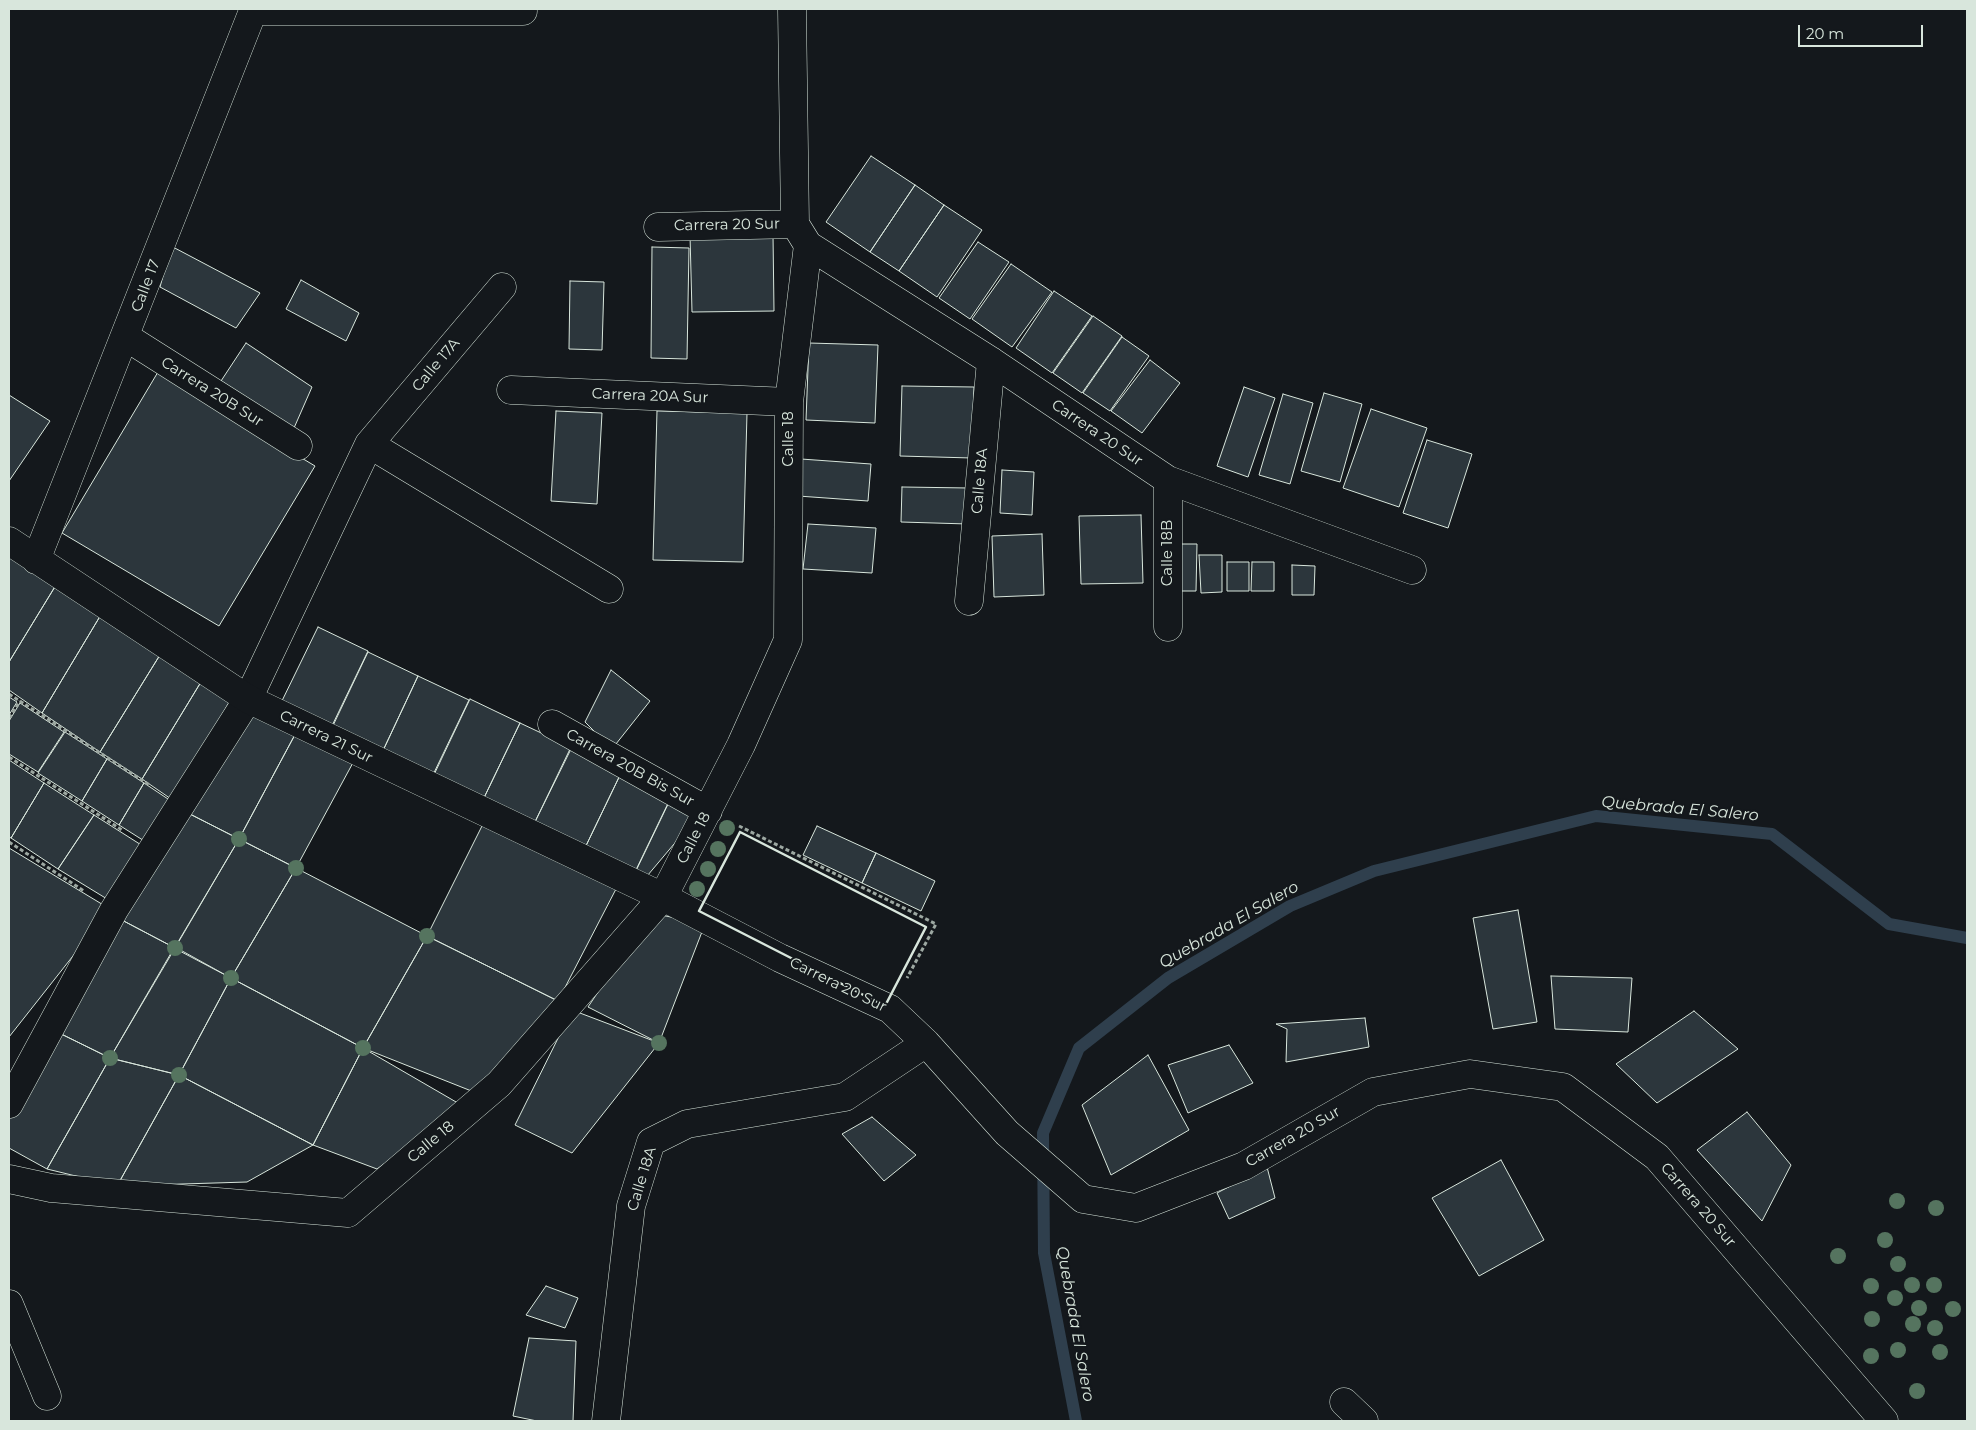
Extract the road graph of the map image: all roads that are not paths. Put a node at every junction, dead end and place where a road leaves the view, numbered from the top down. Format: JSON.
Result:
{"nodes":[{"id":1,"x":792,"y":9,"type":"edge"},
{"id":2,"x":523,"y":11,"type":"dead end"},
{"id":3,"x":658,"y":227,"type":"dead end"},
{"id":4,"x":802,"y":234,"type":"junction"},
{"id":5,"x":502,"y":286,"type":"dead end"},
{"id":6,"x":126,"y":337,"type":"junction"},
{"id":7,"x":991,"y":361,"type":"junction"},
{"id":8,"x":511,"y":390,"type":"dead end"},
{"id":9,"x":789,"y":402,"type":"junction"},
{"id":10,"x":369,"y":444,"type":"junction"},
{"id":11,"x":298,"y":446,"type":"dead end"},
{"id":12,"x":1168,"y":480,"type":"junction"},
{"id":13,"x":9,"y":541,"type":"edge"},
{"id":14,"x":36,"y":560,"type":"junction"},
{"id":15,"x":1412,"y":570,"type":"dead end"},
{"id":16,"x":609,"y":589,"type":"dead end"},
{"id":17,"x":969,"y":601,"type":"dead end"},
{"id":18,"x":1168,"y":627,"type":"dead end"},
{"id":19,"x":248,"y":699,"type":"junction"},
{"id":20,"x":552,"y":724,"type":"dead end"},
{"id":21,"x":708,"y":811,"type":"junction"},
{"id":22,"x":663,"y":898,"type":"junction"},
{"id":23,"x":926,"y":1043,"type":"junction"},
{"id":24,"x":9,"y":1104,"type":"edge"},
{"id":25,"x":9,"y":1179,"type":"edge"},
{"id":26,"x":9,"y":1304,"type":"edge"},
{"id":27,"x":47,"y":1396,"type":"dead end"},
{"id":28,"x":1344,"y":1402,"type":"dead end"},
{"id":29,"x":606,"y":1421,"type":"edge"},
{"id":30,"x":1364,"y":1421,"type":"edge"},
{"id":31,"x":1884,"y":1421,"type":"edge"}],
"edges":[{"from":1,"to":4,"type":"street","name":"Calle 18"},
{"from":2,"to":6,"type":"street","name":"Calle 17"},
{"from":3,"to":4,"type":"street","name":"Carrera 20 Sur"},
{"from":4,"to":7,"type":"street","name":"Carrera 20 Sur"},
{"from":4,"to":9,"type":"street","name":"Calle 18"},
{"from":5,"to":10,"type":"street","name":"Calle 17A"},
{"from":6,"to":11,"type":"street","name":"Carrera 20B Sur"},
{"from":6,"to":14,"type":"street","name":"Calle 17"},
{"from":7,"to":12,"type":"street","name":"Carrera 20 Sur"},
{"from":7,"to":17,"type":"street","name":"Calle 18A"},
{"from":8,"to":9,"type":"street","name":"Carrera 20A Sur"},
{"from":9,"to":21,"type":"street","name":"Calle 18"},
{"from":10,"to":16,"type":"street"},
{"from":10,"to":19,"type":"street","name":"Calle 17A"},
{"from":12,"to":15,"type":"street","name":"Carrera 20 Sur"},
{"from":12,"to":18,"type":"street","name":"Calle 18B"},
{"from":13,"to":14,"type":"street","name":"Carrera 21 Sur"},
{"from":14,"to":19,"type":"street","name":"Carrera 21 Sur"},
{"from":19,"to":22,"type":"street","name":"Carrera 21 Sur"},
{"from":19,"to":24,"type":"street","name":"Calle 17A"},
{"from":20,"to":21,"type":"street","name":"Carrera 20B Bis Sur"},
{"from":21,"to":22,"type":"street","name":"Calle 18"},
{"from":22,"to":23,"type":"street","name":"Carrera 20 Sur"},
{"from":22,"to":25,"type":"street","name":"Calle 18"},
{"from":23,"to":29,"type":"street","name":"Calle 18A"},
{"from":23,"to":31,"type":"street","name":"Carrera 20 Sur"},
{"from":26,"to":27,"type":"street"},
{"from":28,"to":30,"type":"street"}]}
